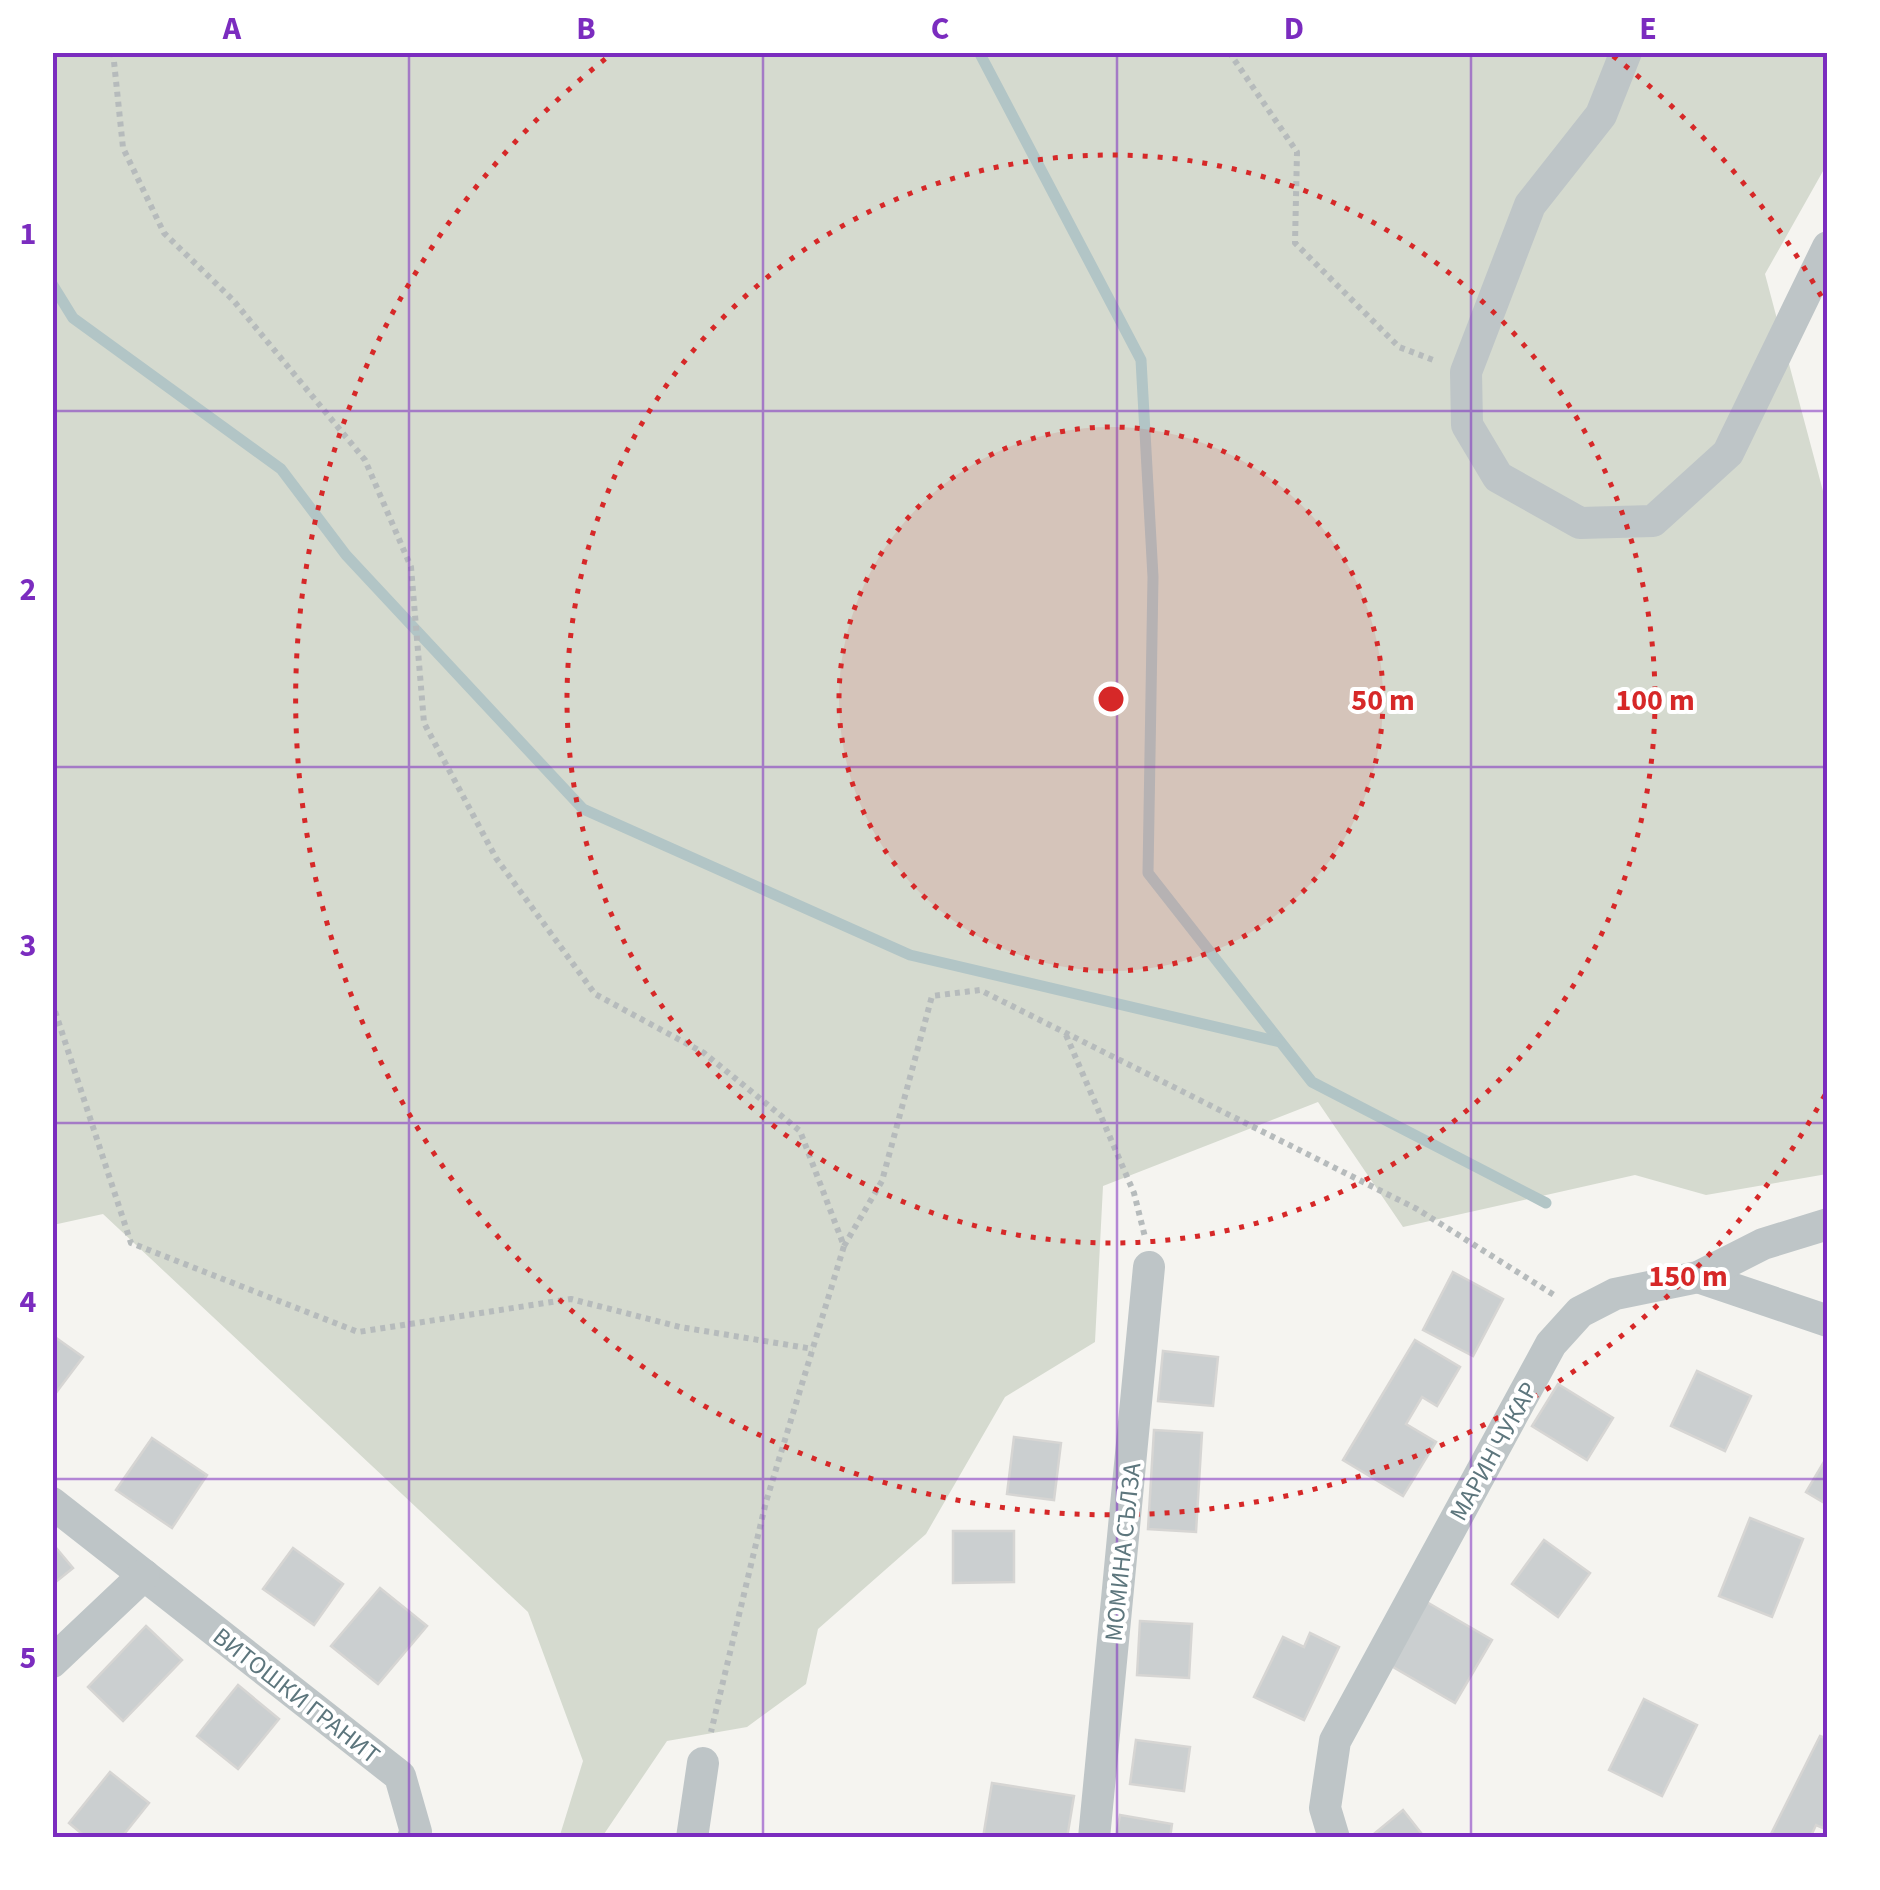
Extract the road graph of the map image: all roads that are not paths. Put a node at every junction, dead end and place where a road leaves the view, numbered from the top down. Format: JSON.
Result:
{"nodes":[{"id":1,"x":1626,"y":52,"type":"edge"},
{"id":2,"x":1828,"y":247,"type":"edge"},
{"id":3,"x":1828,"y":1224,"type":"edge"},
{"id":4,"x":1149,"y":1267,"type":"road end"},
{"id":5,"x":1698,"y":1277,"type":"junction"},
{"id":6,"x":1828,"y":1321,"type":"edge"},
{"id":7,"x":52,"y":1502,"type":"edge"},
{"id":8,"x":144,"y":1575,"type":"junction"},
{"id":9,"x":52,"y":1662,"type":"edge"},
{"id":10,"x":704,"y":1763,"type":"road end"},
{"id":11,"x":413,"y":1838,"type":"edge"},
{"id":12,"x":692,"y":1838,"type":"edge"},
{"id":13,"x":1094,"y":1838,"type":"edge"},
{"id":14,"x":1334,"y":1838,"type":"edge"}],
"edges":[{"from":1,"to":2,"type":"street"},
{"from":3,"to":5,"type":"street","name":"МАРИН ЧУКАР"},
{"from":4,"to":13,"type":"street","name":"МОМИНА СЪЛЗА"},
{"from":5,"to":6,"type":"street"},
{"from":5,"to":14,"type":"street","name":"МАРИН ЧУКАР"},
{"from":7,"to":8,"type":"street","name":"ВИТОШКИ ГРАНИТ"},
{"from":8,"to":9,"type":"street"},
{"from":8,"to":11,"type":"street","name":"ВИТОШКИ ГРАНИТ"},
{"from":10,"to":12,"type":"street"}]}
